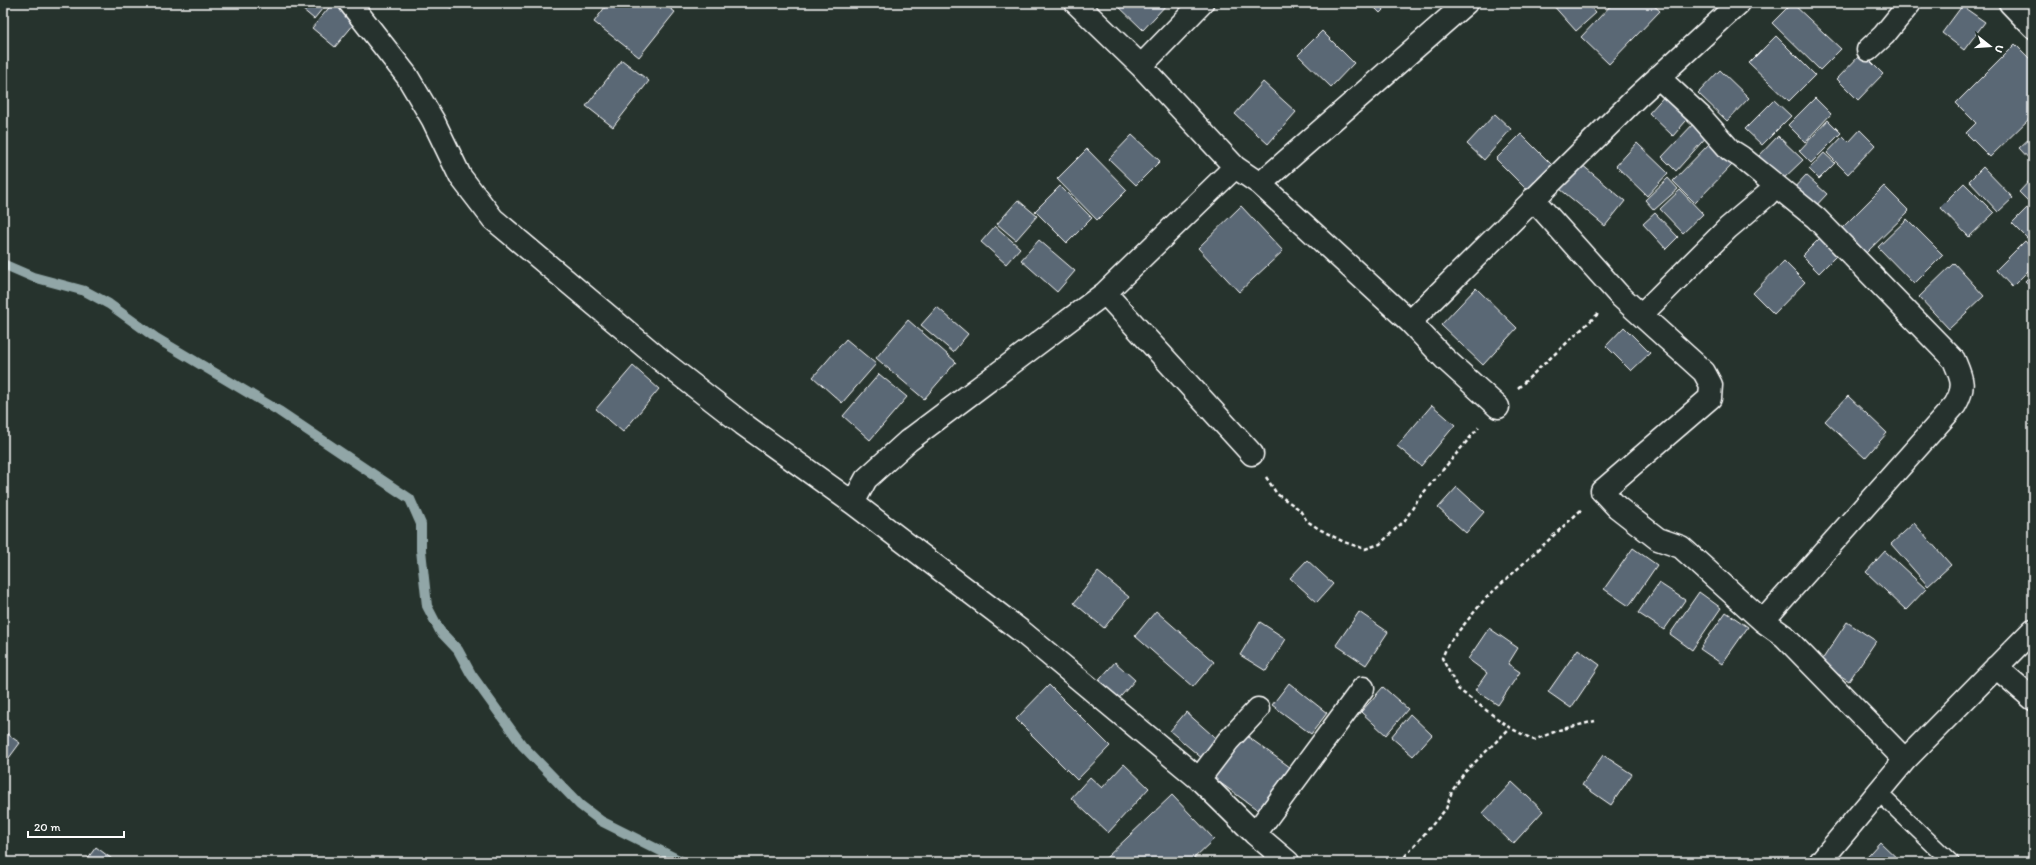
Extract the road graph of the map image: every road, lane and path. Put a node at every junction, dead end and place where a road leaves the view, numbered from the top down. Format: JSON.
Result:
{"nodes":[{"id":1,"x":350,"y":3,"type":"edge"},
{"id":2,"x":1076,"y":3,"type":"edge"},
{"id":3,"x":1202,"y":3,"type":"edge"},
{"id":4,"x":1466,"y":3,"type":"edge"},
{"id":5,"x":1739,"y":3,"type":"edge"},
{"id":6,"x":1910,"y":3,"type":"edge"},
{"id":7,"x":2010,"y":3,"type":"edge"},
{"id":8,"x":2033,"y":27,"type":"edge"},
{"id":9,"x":1868,"y":50,"type":"dead end"},
{"id":10,"x":1140,"y":66,"type":"junction"},
{"id":11,"x":1658,"y":77,"type":"junction"},
{"id":12,"x":1236,"y":167,"type":"junction"},
{"id":13,"x":1260,"y":184,"type":"junction"},
{"id":14,"x":1775,"y":186,"type":"junction"},
{"id":15,"x":1533,"y":199,"type":"junction"},
{"id":16,"x":1105,"y":294,"type":"junction"},
{"id":17,"x":1619,"y":294,"type":"junction"},
{"id":18,"x":1642,"y":314,"type":"junction"},
{"id":19,"x":1410,"y":322,"type":"junction"},
{"id":20,"x":1498,"y":407,"type":"junction"},
{"id":21,"x":1252,"y":454,"type":"joint"},
{"id":22,"x":1602,"y":491,"type":"junction"},
{"id":23,"x":853,"y":503,"type":"junction"},
{"id":24,"x":1763,"y":621,"type":"junction"},
{"id":25,"x":2033,"y":630,"type":"edge"},
{"id":26,"x":1996,"y":667,"type":"junction"},
{"id":27,"x":1363,"y":688,"type":"dead end"},
{"id":28,"x":2033,"y":699,"type":"edge"},
{"id":29,"x":1258,"y":708,"type":"dead end"},
{"id":30,"x":1595,"y":721,"type":"dead end"},
{"id":31,"x":1510,"y":728,"type":"junction"},
{"id":32,"x":1904,"y":760,"type":"junction"},
{"id":33,"x":1199,"y":779,"type":"junction"},
{"id":34,"x":1878,"y":792,"type":"junction"},
{"id":35,"x":1255,"y":834,"type":"junction"},
{"id":36,"x":1288,"y":862,"type":"edge"},
{"id":37,"x":1400,"y":862,"type":"edge"},
{"id":38,"x":1820,"y":862,"type":"edge"},
{"id":39,"x":1951,"y":862,"type":"edge"}],
"edges":[{"from":1,"to":23,"type":"street"},
{"from":2,"to":10,"type":"street"},
{"from":3,"to":10,"type":"street"},
{"from":4,"to":13,"type":"street"},
{"from":5,"to":11,"type":"street"},
{"from":6,"to":9,"type":"street"},
{"from":7,"to":8,"type":"street"},
{"from":10,"to":12,"type":"street"},
{"from":11,"to":14,"type":"street"},
{"from":11,"to":15,"type":"street"},
{"from":12,"to":13,"type":"street"},
{"from":12,"to":16,"type":"street"},
{"from":13,"to":19,"type":"street"},
{"from":14,"to":18,"type":"street"},
{"from":14,"to":24,"type":"street"},
{"from":15,"to":17,"type":"street"},
{"from":15,"to":19,"type":"street"},
{"from":16,"to":21,"type":"street"},
{"from":16,"to":23,"type":"street"},
{"from":17,"to":18,"type":"street"},
{"from":17,"to":20,"type":"path"},
{"from":18,"to":22,"type":"street"},
{"from":19,"to":20,"type":"street"},
{"from":20,"to":21,"type":"path"},
{"from":22,"to":24,"type":"street"},
{"from":22,"to":31,"type":"path"},
{"from":23,"to":33,"type":"street"},
{"from":24,"to":32,"type":"street"},
{"from":25,"to":26,"type":"street"},
{"from":26,"to":28,"type":"street"},
{"from":26,"to":32,"type":"street"},
{"from":27,"to":35,"type":"street"},
{"from":29,"to":33,"type":"street"},
{"from":30,"to":31,"type":"path"},
{"from":31,"to":37,"type":"path"},
{"from":32,"to":34,"type":"street"},
{"from":33,"to":35,"type":"street"},
{"from":34,"to":38,"type":"street"},
{"from":34,"to":39,"type":"lane"},
{"from":35,"to":36,"type":"street"}]}
